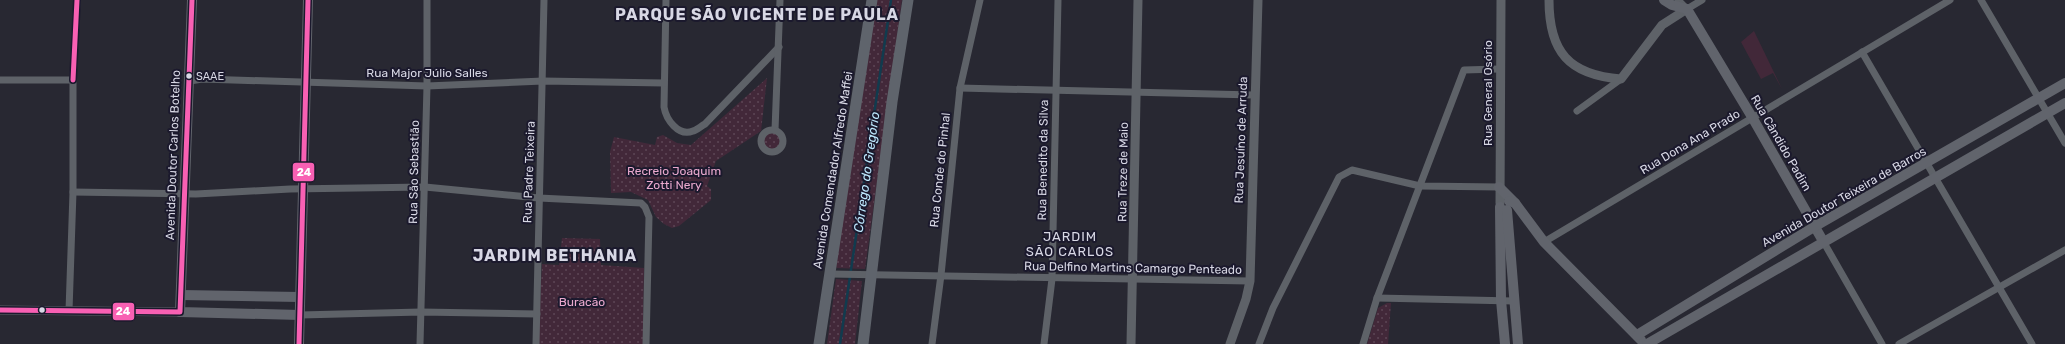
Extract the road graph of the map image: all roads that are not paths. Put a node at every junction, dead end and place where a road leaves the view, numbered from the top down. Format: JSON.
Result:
{"nodes":[{"id":1,"x":77,"y":0,"type":"edge"},
{"id":2,"x":192,"y":0,"type":"edge"},
{"id":3,"x":308,"y":0,"type":"edge"},
{"id":4,"x":427,"y":0,"type":"edge"},
{"id":5,"x":544,"y":0,"type":"edge"},
{"id":6,"x":666,"y":0,"type":"edge"},
{"id":7,"x":780,"y":0,"type":"edge"},
{"id":8,"x":872,"y":0,"type":"edge"},
{"id":9,"x":908,"y":0,"type":"edge"},
{"id":10,"x":980,"y":0,"type":"edge"},
{"id":11,"x":1058,"y":0,"type":"edge"},
{"id":12,"x":1138,"y":0,"type":"edge"},
{"id":13,"x":1258,"y":0,"type":"edge"},
{"id":14,"x":1501,"y":0,"type":"edge"},
{"id":15,"x":1549,"y":0,"type":"edge"},
{"id":16,"x":1664,"y":0,"type":"edge"},
{"id":17,"x":1678,"y":0,"type":"edge"},
{"id":18,"x":1702,"y":0,"type":"edge"},
{"id":19,"x":1950,"y":0,"type":"edge"},
{"id":20,"x":1981,"y":0,"type":"edge"},
{"id":21,"x":1687,"y":8,"type":"junction"},
{"id":22,"x":779,"y":47,"type":"junction"},
{"id":23,"x":1862,"y":52,"type":"junction"},
{"id":24,"x":1500,"y":69,"type":"junction"},
{"id":25,"x":1621,"y":79,"type":"junction"},
{"id":26,"x":0,"y":80,"type":"edge"},
{"id":27,"x":73,"y":80,"type":"junction"},
{"id":28,"x":190,"y":81,"type":"junction"},
{"id":29,"x":543,"y":82,"type":"junction"},
{"id":30,"x":307,"y":83,"type":"junction"},
{"id":31,"x":664,"y":83,"type":"junction"},
{"id":32,"x":2065,"y":83,"type":"edge"},
{"id":33,"x":427,"y":86,"type":"junction"},
{"id":34,"x":960,"y":88,"type":"junction"},
{"id":35,"x":1056,"y":90,"type":"junction"},
{"id":36,"x":1137,"y":92,"type":"junction"},
{"id":37,"x":1254,"y":95,"type":"junction"},
{"id":38,"x":2039,"y":98,"type":"junction"},
{"id":39,"x":2065,"y":103,"type":"edge"},
{"id":40,"x":1576,"y":111,"type":"dead end"},
{"id":41,"x":2048,"y":113,"type":"junction"},
{"id":42,"x":1752,"y":117,"type":"junction"},
{"id":43,"x":774,"y":130,"type":"dead end"},
{"id":44,"x":2065,"y":143,"type":"edge"},
{"id":45,"x":1928,"y":163,"type":"junction"},
{"id":46,"x":1936,"y":177,"type":"junction"},
{"id":47,"x":425,"y":186,"type":"junction"},
{"id":48,"x":1420,"y":186,"type":"junction"},
{"id":49,"x":1499,"y":187,"type":"junction"},
{"id":50,"x":303,"y":190,"type":"junction"},
{"id":51,"x":73,"y":192,"type":"junction"},
{"id":52,"x":185,"y":194,"type":"junction"},
{"id":53,"x":539,"y":198,"type":"junction"},
{"id":54,"x":1507,"y":206,"type":"junction"},
{"id":55,"x":1814,"y":228,"type":"junction"},
{"id":56,"x":1823,"y":241,"type":"junction"},
{"id":57,"x":1544,"y":242,"type":"junction"},
{"id":58,"x":2065,"y":250,"type":"edge"},
{"id":59,"x":835,"y":274,"type":"junction"},
{"id":60,"x":868,"y":275,"type":"junction"},
{"id":61,"x":941,"y":275,"type":"junction"},
{"id":62,"x":1052,"y":279,"type":"junction"},
{"id":63,"x":1132,"y":280,"type":"junction"},
{"id":64,"x":1250,"y":282,"type":"junction"},
{"id":65,"x":1999,"y":288,"type":"junction"},
{"id":66,"x":181,"y":295,"type":"junction"},
{"id":67,"x":200,"y":295,"type":"junction"},
{"id":68,"x":285,"y":297,"type":"junction"},
{"id":69,"x":300,"y":297,"type":"junction"},
{"id":70,"x":1377,"y":298,"type":"junction"},
{"id":71,"x":1501,"y":300,"type":"junction"},
{"id":72,"x":1514,"y":301,"type":"junction"},
{"id":73,"x":0,"y":310,"type":"edge"},
{"id":74,"x":68,"y":311,"type":"junction"},
{"id":75,"x":180,"y":312,"type":"junction"},
{"id":76,"x":421,"y":312,"type":"junction"},
{"id":77,"x":200,"y":313,"type":"junction"},
{"id":78,"x":538,"y":314,"type":"junction"},
{"id":79,"x":284,"y":315,"type":"junction"},
{"id":80,"x":300,"y":315,"type":"junction"},
{"id":81,"x":1262,"y":332,"type":"junction"},
{"id":82,"x":1637,"y":335,"type":"junction"},
{"id":83,"x":299,"y":344,"type":"edge"},
{"id":84,"x":420,"y":344,"type":"edge"},
{"id":85,"x":536,"y":344,"type":"edge"},
{"id":86,"x":646,"y":344,"type":"edge"},
{"id":87,"x":819,"y":344,"type":"edge"},
{"id":88,"x":863,"y":344,"type":"edge"},
{"id":89,"x":932,"y":344,"type":"edge"},
{"id":90,"x":1044,"y":344,"type":"edge"},
{"id":91,"x":1131,"y":344,"type":"edge"},
{"id":92,"x":1230,"y":344,"type":"edge"},
{"id":93,"x":1259,"y":344,"type":"edge"},
{"id":94,"x":1264,"y":344,"type":"edge"},
{"id":95,"x":1363,"y":344,"type":"edge"},
{"id":96,"x":1505,"y":344,"type":"edge"},
{"id":97,"x":1518,"y":344,"type":"edge"},
{"id":98,"x":1646,"y":344,"type":"edge"},
{"id":99,"x":1882,"y":344,"type":"edge"},
{"id":100,"x":1899,"y":344,"type":"edge"},
{"id":101,"x":2032,"y":344,"type":"edge"}],
"edges":[{"from":1,"to":27,"type":"street"},
{"from":2,"to":28,"type":"main road","name":"Avenida Doutor Carlos Botelho"},
{"from":3,"to":30,"type":"main road"},
{"from":4,"to":33,"type":"street","name":"Rua São Sebastião"},
{"from":5,"to":29,"type":"street","name":"Rua Padre Teixeira"},
{"from":6,"to":31,"type":"street"},
{"from":7,"to":22,"type":"street"},
{"from":8,"to":59,"type":"main road","name":"Avenida Comendador Alfredo Maffei"},
{"from":9,"to":60,"type":"main road"},
{"from":10,"to":34,"type":"street","name":"Rua Conde do Pinhal"},
{"from":11,"to":35,"type":"street","name":"Rua Benedito da Silva"},
{"from":12,"to":36,"type":"street","name":"Rua Treze de Maio"},
{"from":13,"to":37,"type":"street","name":"Rua Jesuíno de Arruda"},
{"from":14,"to":24,"type":"street","name":"Rua General Osório"},
{"from":15,"to":25,"type":"street"},
{"from":16,"to":21,"type":"main road"},
{"from":17,"to":21,"type":"street","name":"Rua Cândido Padim"},
{"from":18,"to":21,"type":"street"},
{"from":19,"to":23,"type":"street","name":"Rua Dona Ana Prado"},
{"from":20,"to":38,"type":"street"},
{"from":21,"to":25,"type":"street"},
{"from":21,"to":42,"type":"main road","name":"Rua Cândido Padim"},
{"from":22,"to":31,"type":"street"},
{"from":22,"to":43,"type":"street"},
{"from":23,"to":42,"type":"street","name":"Rua Dona Ana Prado"},
{"from":23,"to":45,"type":"street"},
{"from":24,"to":48,"type":"street"},
{"from":24,"to":49,"type":"street","name":"Rua General Osório"},
{"from":25,"to":40,"type":"street"},
{"from":26,"to":27,"type":"street"},
{"from":27,"to":51,"type":"street"},
{"from":28,"to":30,"type":"street","name":"Rua Major Júlio Salles"},
{"from":28,"to":52,"type":"main road","name":"Avenida Doutor Carlos Botelho"},
{"from":29,"to":31,"type":"street","name":"Rua Major Júlio Salles"},
{"from":29,"to":33,"type":"street","name":"Rua Major Júlio Salles"},
{"from":29,"to":53,"type":"street","name":"Rua Padre Teixeira"},
{"from":30,"to":33,"type":"street","name":"Rua Major Júlio Salles"},
{"from":30,"to":50,"type":"main road"},
{"from":32,"to":38,"type":"main road","name":"Avenida Doutor Teixeira de Barros"},
{"from":33,"to":47,"type":"street","name":"Rua São Sebastião"},
{"from":34,"to":35,"type":"street"},
{"from":34,"to":61,"type":"street","name":"Rua Conde do Pinhal"},
{"from":35,"to":36,"type":"street"},
{"from":35,"to":62,"type":"street","name":"Rua Benedito da Silva"},
{"from":36,"to":37,"type":"street"},
{"from":36,"to":63,"type":"street","name":"Rua Treze de Maio"},
{"from":37,"to":64,"type":"street","name":"Rua Jesuíno de Arruda"},
{"from":38,"to":41,"type":"street"},
{"from":38,"to":45,"type":"main road","name":"Avenida Doutor Teixeira de Barros"},
{"from":39,"to":41,"type":"main road"},
{"from":41,"to":44,"type":"street"},
{"from":41,"to":46,"type":"main road"},
{"from":42,"to":55,"type":"main road","name":"Rua Cândido Padim"},
{"from":42,"to":57,"type":"street","name":"Rua Dona Ana Prado"},
{"from":45,"to":46,"type":"street"},
{"from":45,"to":55,"type":"main road","name":"Avenida Doutor Teixeira de Barros"},
{"from":46,"to":56,"type":"main road"},
{"from":46,"to":65,"type":"street"},
{"from":47,"to":50,"type":"street"},
{"from":47,"to":53,"type":"street"},
{"from":47,"to":76,"type":"street","name":"Rua São Sebastião"},
{"from":48,"to":49,"type":"street"},
{"from":48,"to":70,"type":"street"},
{"from":48,"to":81,"type":"street"},
{"from":49,"to":54,"type":"main road"},
{"from":49,"to":54,"type":"street","name":"Rua General Osório"},
{"from":50,"to":52,"type":"street"},
{"from":50,"to":69,"type":"main road"},
{"from":51,"to":52,"type":"street"},
{"from":51,"to":74,"type":"street"},
{"from":52,"to":66,"type":"main road","name":"Avenida Doutor Carlos Botelho"},
{"from":53,"to":78,"type":"street","name":"Rua Padre Teixeira"},
{"from":53,"to":86,"type":"street"},
{"from":54,"to":57,"type":"main road"},
{"from":54,"to":71,"type":"main road"},
{"from":54,"to":72,"type":"main road"},
{"from":55,"to":56,"type":"main road","name":"Rua Cândido Padim"},
{"from":55,"to":82,"type":"main road","name":"Avenida Doutor Teixeira de Barros"},
{"from":56,"to":98,"type":"main road"},
{"from":56,"to":99,"type":"street","name":"Rua Cândido Padim"},
{"from":57,"to":82,"type":"main road"},
{"from":58,"to":65,"type":"street"},
{"from":59,"to":60,"type":"street","name":"Rua Delfino Martins Camargo Penteado"},
{"from":59,"to":87,"type":"main road","name":"Avenida Comendador Alfredo Maffei"},
{"from":60,"to":61,"type":"street","name":"Rua Delfino Martins Camargo Penteado"},
{"from":60,"to":88,"type":"main road"},
{"from":61,"to":62,"type":"street","name":"Rua Delfino Martins Camargo Penteado"},
{"from":61,"to":89,"type":"street","name":"Rua Conde do Pinhal"},
{"from":62,"to":63,"type":"street","name":"Rua Delfino Martins Camargo Penteado"},
{"from":62,"to":90,"type":"street","name":"Rua Benedito da Silva"},
{"from":63,"to":64,"type":"street","name":"Rua Delfino Martins Camargo Penteado"},
{"from":63,"to":91,"type":"street","name":"Rua Treze de Maio"},
{"from":64,"to":92,"type":"street","name":"Rua Jesuíno de Arruda"},
{"from":65,"to":100,"type":"street"},
{"from":65,"to":101,"type":"street"},
{"from":66,"to":67,"type":"main road"},
{"from":66,"to":75,"type":"main road","name":"Avenida Doutor Carlos Botelho"},
{"from":67,"to":68,"type":"main road"},
{"from":67,"to":77,"type":"main road"},
{"from":68,"to":69,"type":"main road"},
{"from":68,"to":79,"type":"main road"},
{"from":69,"to":80,"type":"main road"},
{"from":70,"to":71,"type":"street"},
{"from":70,"to":95,"type":"street"},
{"from":71,"to":72,"type":"street"},
{"from":71,"to":96,"type":"main road"},
{"from":72,"to":97,"type":"main road"},
{"from":73,"to":74,"type":"street"},
{"from":74,"to":75,"type":"street"},
{"from":75,"to":77,"type":"main road"},
{"from":76,"to":78,"type":"street"},
{"from":76,"to":80,"type":"street"},
{"from":76,"to":84,"type":"street","name":"Rua São Sebastião"},
{"from":77,"to":79,"type":"main road"},
{"from":78,"to":85,"type":"street","name":"Rua Padre Teixeira"},
{"from":79,"to":80,"type":"main road"},
{"from":80,"to":83,"type":"main road"},
{"from":81,"to":93,"type":"street"},
{"from":81,"to":94,"type":"street"},
{"from":82,"to":98,"type":"main road"}]}
